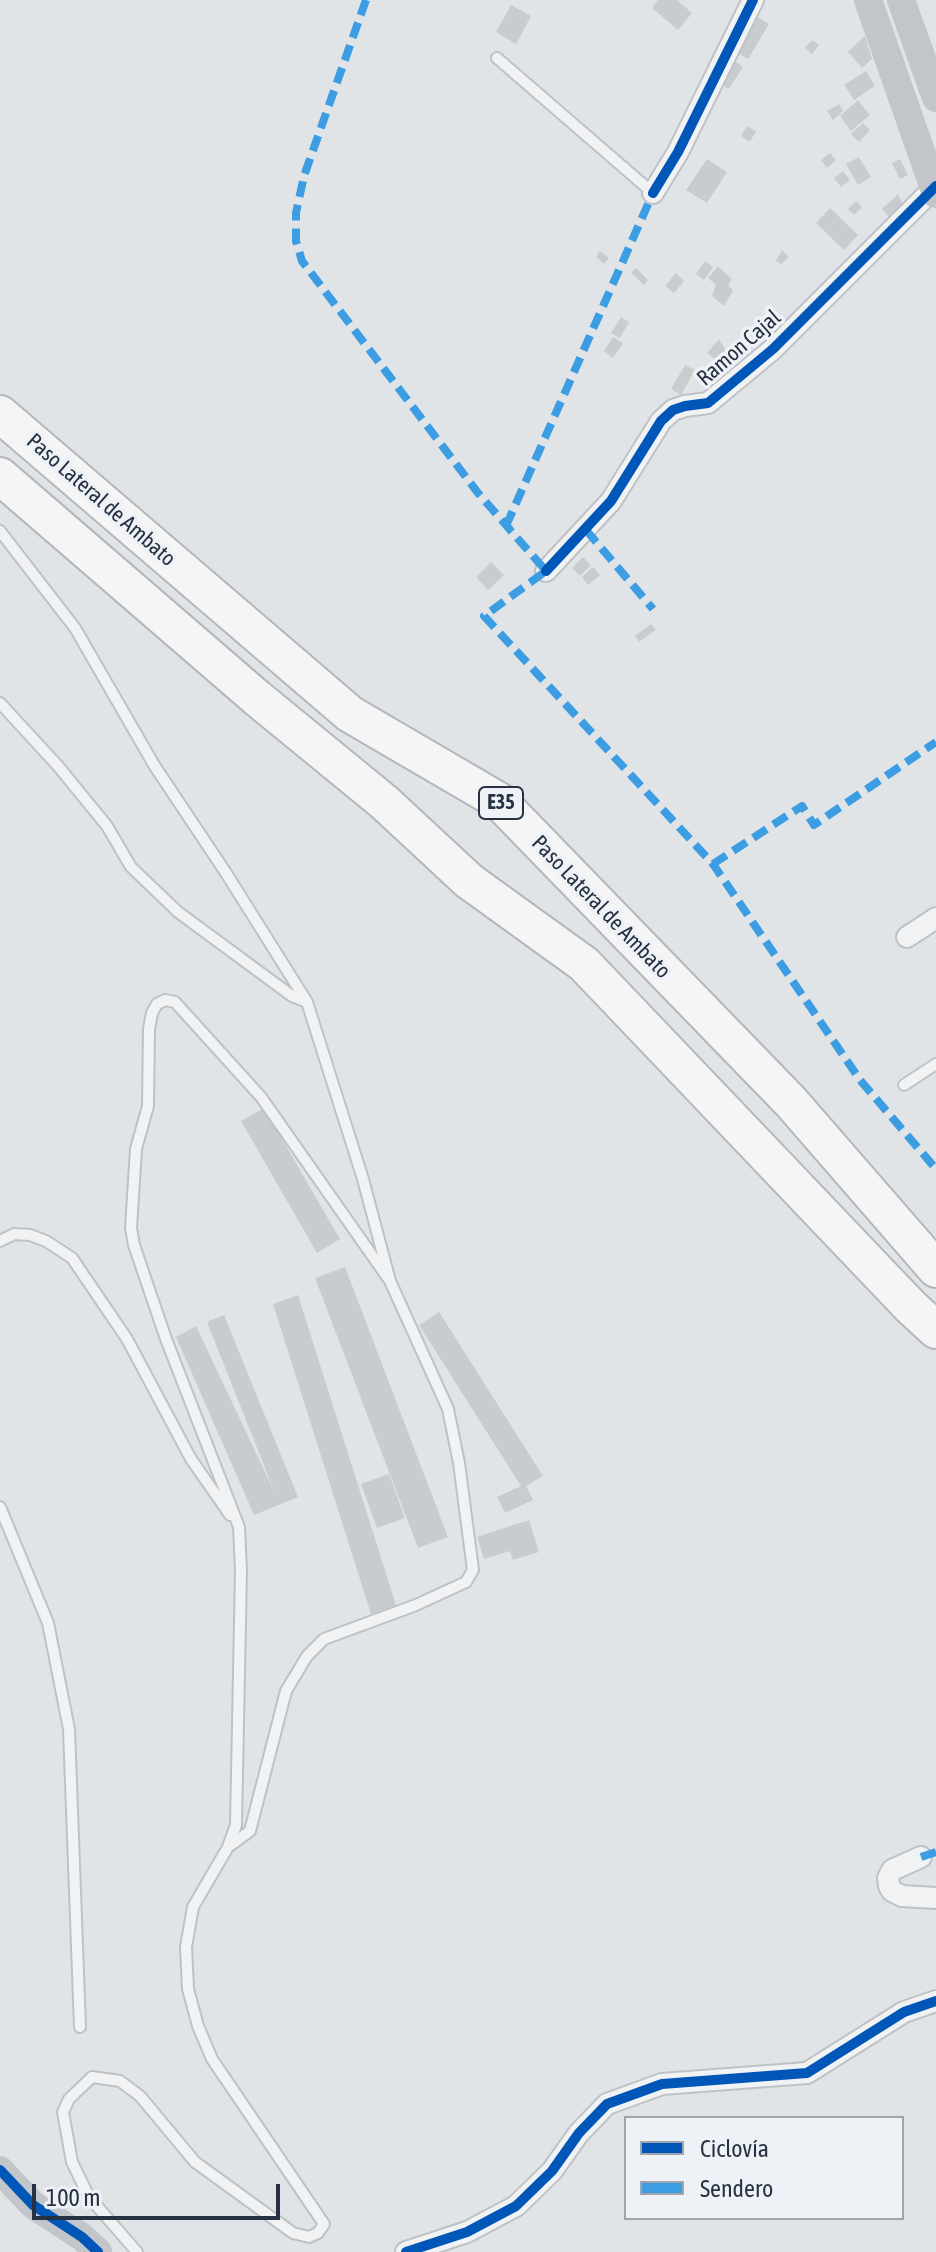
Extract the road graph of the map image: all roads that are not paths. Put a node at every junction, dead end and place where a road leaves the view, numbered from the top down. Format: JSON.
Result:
{"nodes":[{"id":1,"x":753,"y":0,"type":"edge"},
{"id":2,"x":868,"y":0,"type":"edge"},
{"id":3,"x":901,"y":0,"type":"edge"},
{"id":4,"x":497,"y":58,"type":"dead end"},
{"id":5,"x":936,"y":98,"type":"edge"},
{"id":6,"x":935,"y":189,"type":"edge"},
{"id":7,"x":653,"y":193,"type":"joint"},
{"id":8,"x":0,"y":414,"type":"edge"},
{"id":9,"x":0,"y":476,"type":"edge"},
{"id":10,"x":0,"y":531,"type":"edge"},
{"id":11,"x":546,"y":571,"type":"dead end"},
{"id":12,"x":0,"y":703,"type":"edge"},
{"id":13,"x":936,"y":918,"type":"edge"},
{"id":14,"x":907,"y":937,"type":"dead end"},
{"id":15,"x":307,"y":1002,"type":"junction"},
{"id":16,"x":936,"y":1064,"type":"edge"},
{"id":17,"x":904,"y":1085,"type":"dead end"},
{"id":18,"x":0,"y":1241,"type":"edge"},
{"id":19,"x":936,"y":1269,"type":"edge"},
{"id":20,"x":390,"y":1281,"type":"junction"},
{"id":21,"x":936,"y":1330,"type":"edge"},
{"id":22,"x":0,"y":1507,"type":"edge"},
{"id":23,"x":239,"y":1527,"type":"junction"},
{"id":24,"x":228,"y":1847,"type":"junction"},
{"id":25,"x":921,"y":1857,"type":"dead end"},
{"id":26,"x":936,"y":1898,"type":"edge"},
{"id":27,"x":936,"y":2001,"type":"edge"},
{"id":28,"x":80,"y":2027,"type":"dead end"},
{"id":29,"x":0,"y":2170,"type":"edge"},
{"id":30,"x":98,"y":2252,"type":"edge"},
{"id":31,"x":137,"y":2252,"type":"edge"},
{"id":32,"x":406,"y":2252,"type":"edge"}],
"edges":[{"from":1,"to":7,"type":"street"},
{"from":2,"to":6,"type":"street"},
{"from":3,"to":5,"type":"street"},
{"from":4,"to":7,"type":"lane"},
{"from":6,"to":11,"type":"street","name":"Ramon Cajal"},
{"from":8,"to":19,"type":"highway","name":"Paso Lateral de Ambato","number":"E35"},
{"from":9,"to":21,"type":"highway"},
{"from":10,"to":15,"type":"lane"},
{"from":12,"to":15,"type":"lane"},
{"from":13,"to":14,"type":"street"},
{"from":15,"to":20,"type":"lane"},
{"from":16,"to":17,"type":"lane"},
{"from":18,"to":23,"type":"lane"},
{"from":20,"to":23,"type":"lane"},
{"from":20,"to":24,"type":"lane"},
{"from":22,"to":28,"type":"lane"},
{"from":23,"to":24,"type":"lane"},
{"from":24,"to":31,"type":"lane"},
{"from":25,"to":26,"type":"street"},
{"from":27,"to":32,"type":"street"},
{"from":29,"to":30,"type":"street"}]}
